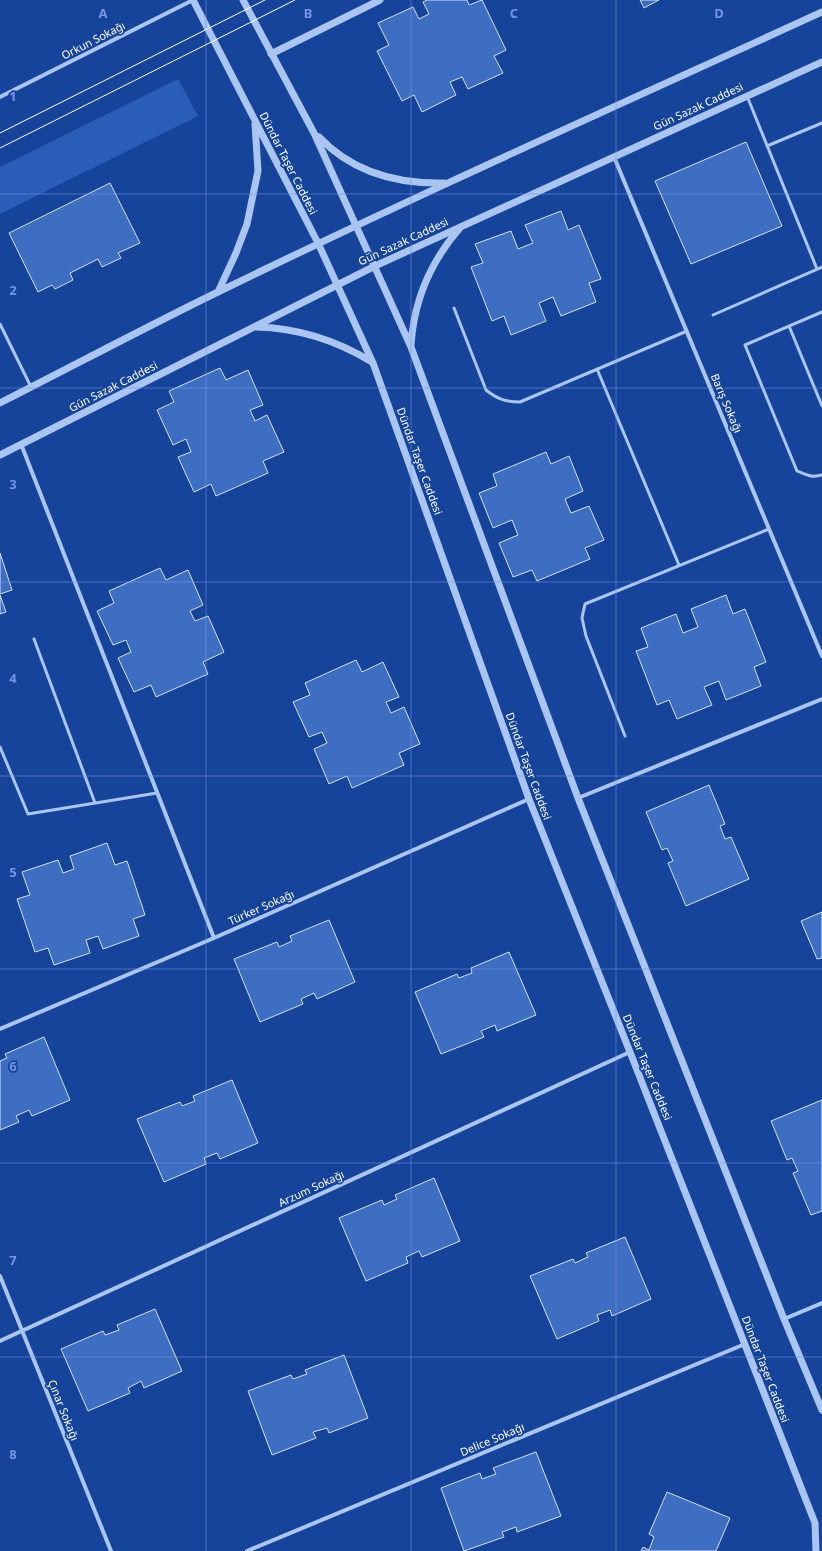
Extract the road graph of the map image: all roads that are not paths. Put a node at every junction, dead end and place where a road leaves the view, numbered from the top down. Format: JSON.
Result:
{"nodes":[{"id":1,"x":193,"y":0,"type":"edge"},
{"id":2,"x":243,"y":0,"type":"edge"},
{"id":3,"x":380,"y":0,"type":"edge"},
{"id":4,"x":822,"y":12,"type":"edge"},
{"id":5,"x":271,"y":54,"type":"junction"},
{"id":6,"x":822,"y":62,"type":"edge"},
{"id":7,"x":747,"y":96,"type":"junction"},
{"id":8,"x":0,"y":97,"type":"edge"},
{"id":9,"x":255,"y":120,"type":"junction"},
{"id":10,"x":822,"y":123,"type":"edge"},
{"id":11,"x":314,"y":133,"type":"junction"},
{"id":12,"x":767,"y":146,"type":"junction"},
{"id":13,"x":614,"y":157,"type":"junction"},
{"id":14,"x":446,"y":183,"type":"junction"},
{"id":15,"x":355,"y":226,"type":"junction"},
{"id":16,"x":462,"y":226,"type":"junction"},
{"id":17,"x":318,"y":244,"type":"junction"},
{"id":18,"x":375,"y":266,"type":"junction"},
{"id":19,"x":822,"y":267,"type":"edge"},
{"id":20,"x":817,"y":269,"type":"junction"},
{"id":21,"x":338,"y":285,"type":"junction"},
{"id":22,"x":218,"y":292,"type":"junction"},
{"id":23,"x":454,"y":308,"type":"dead end"},
{"id":24,"x":822,"y":312,"type":"edge"},
{"id":25,"x":713,"y":314,"type":"dead end"},
{"id":26,"x":0,"y":324,"type":"edge"},
{"id":27,"x":789,"y":326,"type":"junction"},
{"id":28,"x":254,"y":327,"type":"junction"},
{"id":29,"x":687,"y":331,"type":"junction"},
{"id":30,"x":411,"y":348,"type":"junction"},
{"id":31,"x":373,"y":363,"type":"junction"},
{"id":32,"x":597,"y":369,"type":"junction"},
{"id":33,"x":31,"y":387,"type":"junction"},
{"id":34,"x":0,"y":403,"type":"edge"},
{"id":35,"x":822,"y":406,"type":"edge"},
{"id":36,"x":21,"y":444,"type":"junction"},
{"id":37,"x":0,"y":455,"type":"edge"},
{"id":38,"x":822,"y":475,"type":"edge"},
{"id":39,"x":769,"y":529,"type":"junction"},
{"id":40,"x":679,"y":565,"type":"junction"},
{"id":41,"x":34,"y":639,"type":"dead end"},
{"id":42,"x":822,"y":656,"type":"edge"},
{"id":43,"x":822,"y":699,"type":"edge"},
{"id":44,"x":625,"y":736,"type":"dead end"},
{"id":45,"x":0,"y":747,"type":"edge"},
{"id":46,"x":157,"y":793,"type":"junction"},
{"id":47,"x":578,"y":798,"type":"junction"},
{"id":48,"x":529,"y":799,"type":"junction"},
{"id":49,"x":95,"y":803,"type":"junction"},
{"id":50,"x":214,"y":938,"type":"junction"},
{"id":51,"x":0,"y":1029,"type":"edge"},
{"id":52,"x":630,"y":1052,"type":"junction"},
{"id":53,"x":0,"y":1276,"type":"edge"},
{"id":54,"x":822,"y":1303,"type":"edge"},
{"id":55,"x":784,"y":1319,"type":"junction"},
{"id":56,"x":22,"y":1331,"type":"junction"},
{"id":57,"x":0,"y":1341,"type":"edge"},
{"id":58,"x":744,"y":1344,"type":"junction"},
{"id":59,"x":822,"y":1410,"type":"edge"},
{"id":60,"x":111,"y":1551,"type":"edge"},
{"id":61,"x":247,"y":1551,"type":"edge"},
{"id":62,"x":816,"y":1551,"type":"edge"}],
"edges":[{"from":1,"to":8,"type":"street","name":"Orkun Sokağı"},
{"from":1,"to":9,"type":"street","name":"Dündar Taşer Caddesi"},
{"from":2,"to":5,"type":"street"},
{"from":3,"to":5,"type":"street"},
{"from":4,"to":14,"type":"street"},
{"from":5,"to":11,"type":"street"},
{"from":6,"to":7,"type":"street","name":"Gün Sazak Caddesi"},
{"from":7,"to":12,"type":"lane"},
{"from":7,"to":13,"type":"street","name":"Gün Sazak Caddesi"},
{"from":9,"to":17,"type":"street","name":"Dündar Taşer Caddesi"},
{"from":9,"to":22,"type":"street"},
{"from":10,"to":12,"type":"lane"},
{"from":11,"to":14,"type":"street"},
{"from":11,"to":15,"type":"street"},
{"from":12,"to":20,"type":"lane"},
{"from":13,"to":16,"type":"street","name":"Gün Sazak Caddesi"},
{"from":13,"to":29,"type":"street","name":"Barış Sokağı"},
{"from":14,"to":15,"type":"street"},
{"from":15,"to":17,"type":"street"},
{"from":15,"to":18,"type":"street"},
{"from":16,"to":18,"type":"street","name":"Gün Sazak Caddesi"},
{"from":16,"to":30,"type":"street"},
{"from":17,"to":21,"type":"street","name":"Dündar Taşer Caddesi"},
{"from":17,"to":22,"type":"street"},
{"from":18,"to":21,"type":"street","name":"Gün Sazak Caddesi"},
{"from":18,"to":30,"type":"street"},
{"from":19,"to":20,"type":"lane"},
{"from":20,"to":25,"type":"lane"},
{"from":21,"to":28,"type":"street","name":"Gün Sazak Caddesi"},
{"from":21,"to":31,"type":"street","name":"Dündar Taşer Caddesi"},
{"from":22,"to":33,"type":"street"},
{"from":23,"to":32,"type":"lane"},
{"from":24,"to":27,"type":"lane"},
{"from":26,"to":33,"type":"lane"},
{"from":27,"to":35,"type":"lane"},
{"from":27,"to":38,"type":"lane"},
{"from":28,"to":31,"type":"street"},
{"from":28,"to":36,"type":"street","name":"Gün Sazak Caddesi"},
{"from":29,"to":32,"type":"lane"},
{"from":29,"to":39,"type":"street","name":"Barış Sokağı"},
{"from":30,"to":47,"type":"street"},
{"from":31,"to":48,"type":"street","name":"Dündar Taşer Caddesi"},
{"from":32,"to":40,"type":"lane"},
{"from":33,"to":34,"type":"street"},
{"from":36,"to":37,"type":"street","name":"Gün Sazak Caddesi"},
{"from":36,"to":46,"type":"street"},
{"from":39,"to":40,"type":"lane"},
{"from":39,"to":42,"type":"street","name":"Barış Sokağı"},
{"from":40,"to":44,"type":"lane"},
{"from":41,"to":49,"type":"lane"},
{"from":43,"to":47,"type":"street"},
{"from":45,"to":49,"type":"lane"},
{"from":46,"to":49,"type":"lane"},
{"from":46,"to":50,"type":"street"},
{"from":47,"to":55,"type":"street"},
{"from":48,"to":50,"type":"street","name":"Türker Sokağı"},
{"from":48,"to":52,"type":"street","name":"Dündar Taşer Caddesi"},
{"from":50,"to":51,"type":"street","name":"Türker Sokağı"},
{"from":52,"to":56,"type":"street","name":"Arzum Sokağı"},
{"from":52,"to":58,"type":"street","name":"Dündar Taşer Caddesi"},
{"from":53,"to":56,"type":"street","name":"Çınar Sokağı"},
{"from":54,"to":55,"type":"street"},
{"from":55,"to":59,"type":"street"},
{"from":56,"to":57,"type":"street","name":"Arzum Sokağı"},
{"from":56,"to":60,"type":"street","name":"Çınar Sokağı"},
{"from":58,"to":61,"type":"street","name":"Delice Sokağı"},
{"from":58,"to":62,"type":"street","name":"Dündar Taşer Caddesi"}]}
